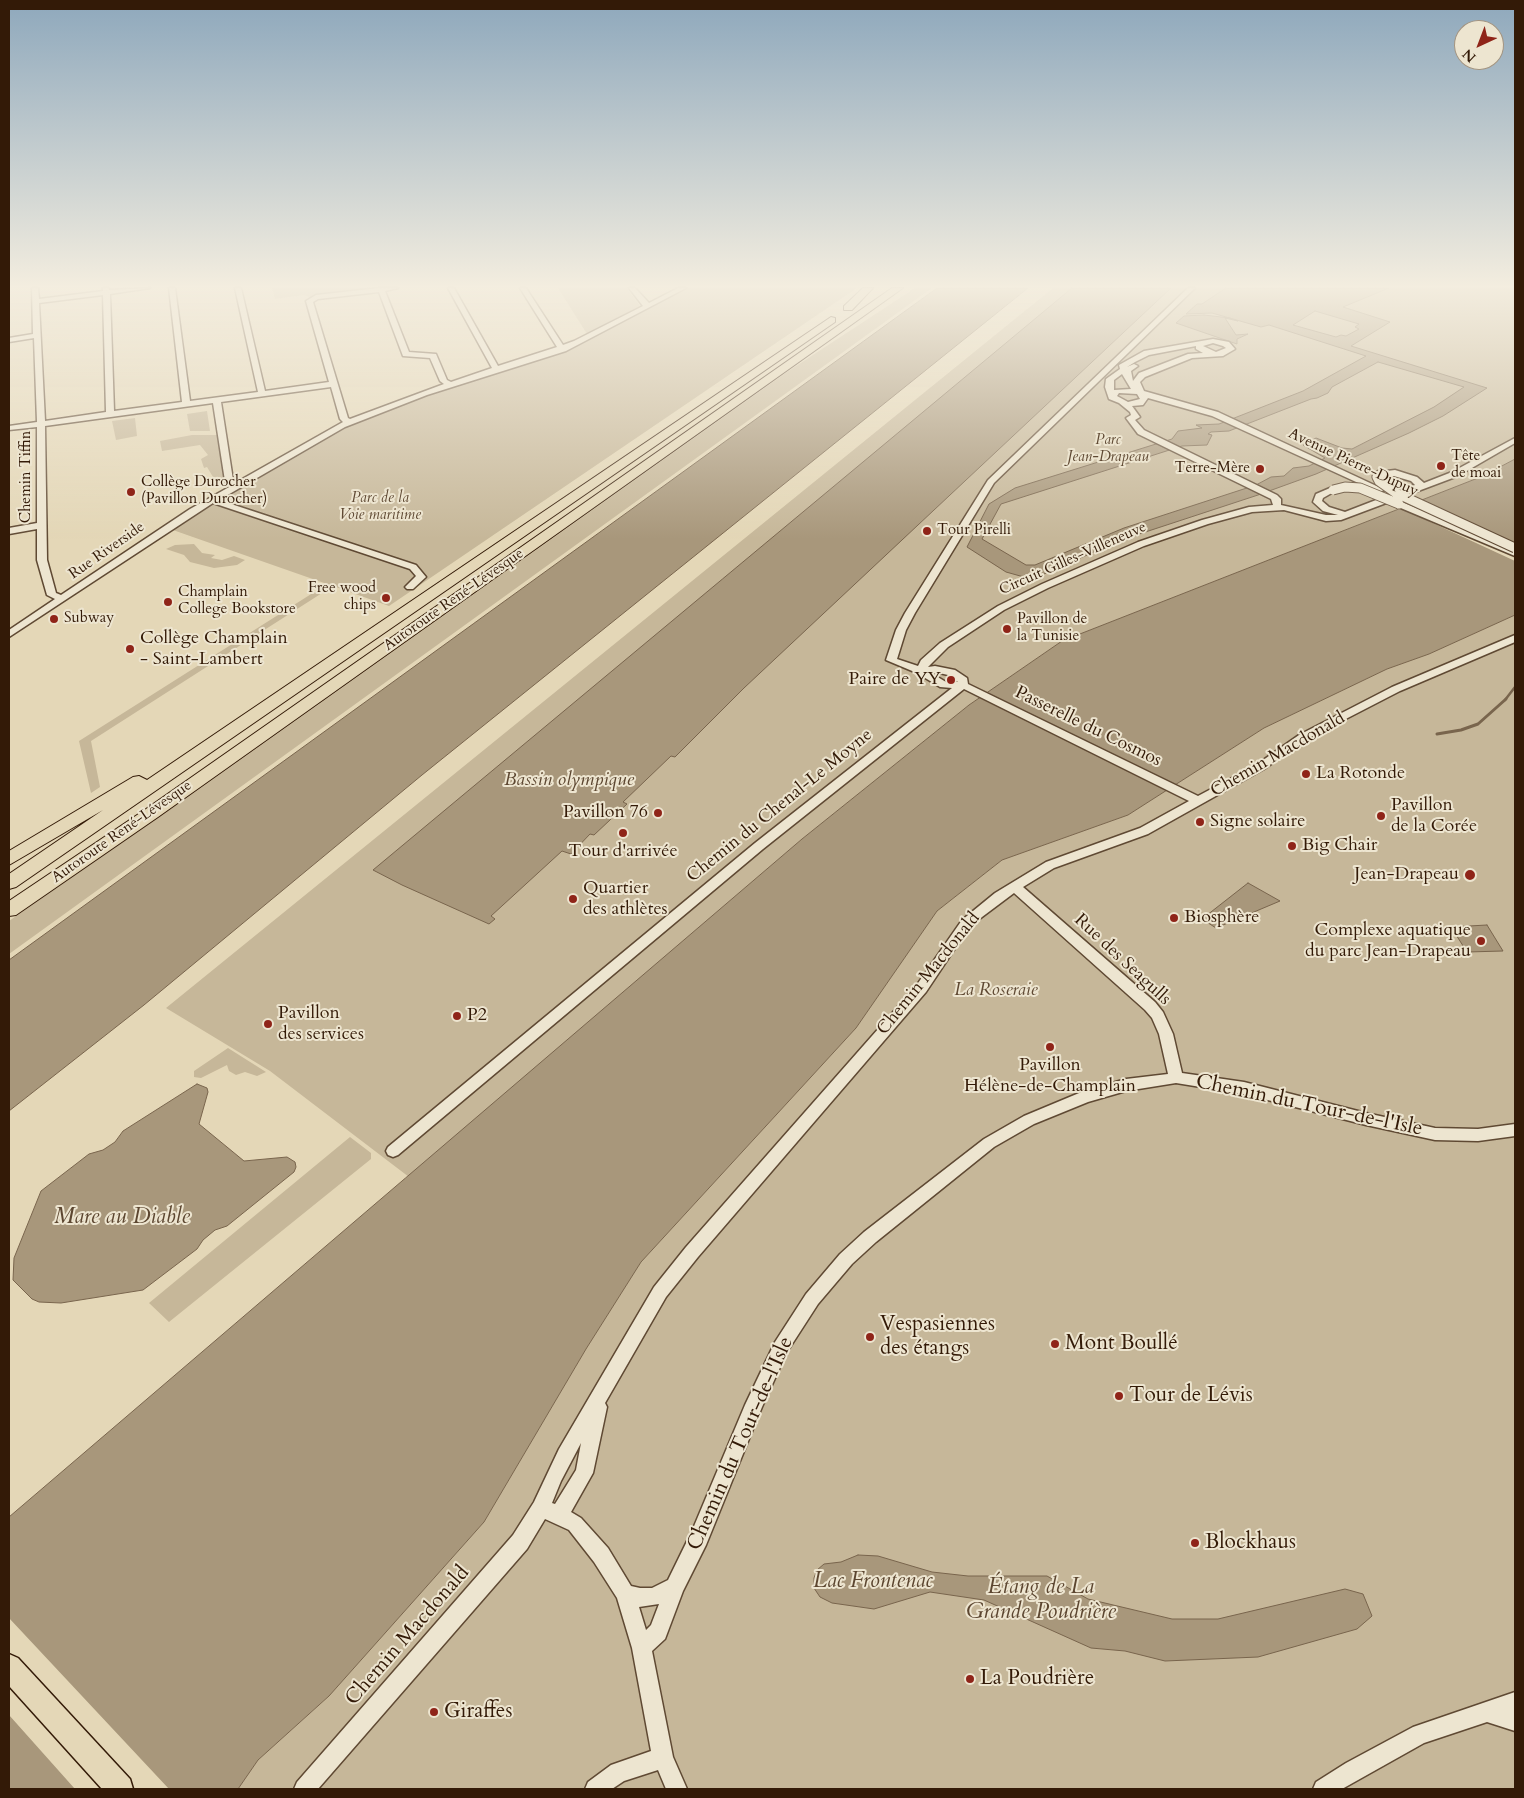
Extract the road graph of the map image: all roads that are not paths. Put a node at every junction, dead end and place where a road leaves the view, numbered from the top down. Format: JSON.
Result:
{"nodes":[{"id":1,"x":39,"y":372,"type":"edge"},
{"id":2,"x":109,"y":372,"type":"edge"},
{"id":3,"x":182,"y":372,"type":"edge"},
{"id":4,"x":257,"y":372,"type":"edge"},
{"id":5,"x":329,"y":372,"type":"edge"},
{"id":6,"x":440,"y":372,"type":"edge"},
{"id":7,"x":488,"y":372,"type":"edge"},
{"id":8,"x":755,"y":372,"type":"edge"},
{"id":9,"x":779,"y":372,"type":"edge"},
{"id":10,"x":1105,"y":372,"type":"edge"},
{"id":11,"x":1118,"y":372,"type":"edge"},
{"id":12,"x":1126,"y":372,"type":"edge"},
{"id":13,"x":1152,"y":372,"type":"edge"},
{"id":14,"x":333,"y":384,"type":"junction"},
{"id":15,"x":448,"y":384,"type":"junction"},
{"id":16,"x":262,"y":394,"type":"junction"},
{"id":17,"x":1112,"y":395,"type":"junction"},
{"id":18,"x":217,"y":400,"type":"junction"},
{"id":19,"x":1138,"y":402,"type":"junction"},
{"id":20,"x":186,"y":404,"type":"junction"},
{"id":21,"x":110,"y":414,"type":"junction"},
{"id":22,"x":349,"y":422,"type":"junction"},
{"id":23,"x":41,"y":424,"type":"junction"},
{"id":24,"x":9,"y":428,"type":"edge"},
{"id":25,"x":1515,"y":440,"type":"edge"},
{"id":26,"x":236,"y":485,"type":"junction"},
{"id":27,"x":1418,"y":489,"type":"junction"},
{"id":28,"x":211,"y":500,"type":"junction"},
{"id":29,"x":1277,"y":507,"type":"junction"},
{"id":30,"x":1351,"y":513,"type":"junction"},
{"id":31,"x":42,"y":525,"type":"junction"},
{"id":32,"x":9,"y":531,"type":"edge"},
{"id":33,"x":1483,"y":538,"type":"junction"},
{"id":34,"x":1515,"y":548,"type":"edge"},
{"id":35,"x":1515,"y":553,"type":"edge"},
{"id":36,"x":410,"y":587,"type":"dead end"},
{"id":37,"x":62,"y":598,"type":"junction"},
{"id":38,"x":9,"y":634,"type":"edge"},
{"id":39,"x":1515,"y":638,"type":"edge"},
{"id":40,"x":921,"y":670,"type":"junction"},
{"id":41,"x":967,"y":687,"type":"junction"},
{"id":42,"x":240,"y":726,"type":"junction"},
{"id":43,"x":1193,"y":798,"type":"junction"},
{"id":44,"x":30,"y":845,"type":"junction"},
{"id":45,"x":9,"y":855,"type":"edge"},
{"id":46,"x":9,"y":859,"type":"edge"},
{"id":47,"x":9,"y":883,"type":"edge"},
{"id":48,"x":1014,"y":886,"type":"junction"},
{"id":49,"x":9,"y":910,"type":"edge"},
{"id":50,"x":1176,"y":1078,"type":"junction"},
{"id":51,"x":1515,"y":1130,"type":"edge"},
{"id":52,"x":393,"y":1151,"type":"dead end"},
{"id":53,"x":601,"y":1395,"type":"junction"},
{"id":54,"x":565,"y":1455,"type":"junction"},
{"id":55,"x":587,"y":1462,"type":"junction"},
{"id":56,"x":541,"y":1508,"type":"junction"},
{"id":57,"x":559,"y":1515,"type":"junction"},
{"id":58,"x":675,"y":1587,"type":"junction"},
{"id":59,"x":625,"y":1594,"type":"junction"},
{"id":60,"x":642,"y":1648,"type":"junction"},
{"id":61,"x":9,"y":1667,"type":"edge"},
{"id":62,"x":1515,"y":1702,"type":"edge"},
{"id":63,"x":1485,"y":1712,"type":"junction"},
{"id":64,"x":1515,"y":1721,"type":"edge"},
{"id":65,"x":664,"y":1758,"type":"junction"},
{"id":66,"x":120,"y":1789,"type":"edge"},
{"id":67,"x":304,"y":1789,"type":"edge"},
{"id":68,"x":595,"y":1789,"type":"edge"},
{"id":69,"x":677,"y":1789,"type":"edge"},
{"id":70,"x":1323,"y":1789,"type":"edge"}],
"edges":[{"from":1,"to":23,"type":"street","name":"Chemin Tiffin"},
{"from":2,"to":21,"type":"street"},
{"from":3,"to":20,"type":"street"},
{"from":4,"to":16,"type":"street"},
{"from":5,"to":14,"type":"street"},
{"from":6,"to":15,"type":"street"},
{"from":7,"to":15,"type":"street","name":"Rue Riverside"},
{"from":8,"to":42,"type":"highway","name":"Autoroute René-Lévesque"},
{"from":9,"to":49,"type":"highway","name":"Autoroute René-Lévesque"},
{"from":10,"to":40,"type":"street"},
{"from":11,"to":17,"type":"street"},
{"from":12,"to":19,"type":"street"},
{"from":13,"to":19,"type":"street"},
{"from":14,"to":16,"type":"street"},
{"from":14,"to":22,"type":"street"},
{"from":15,"to":22,"type":"street","name":"Rue Riverside"},
{"from":16,"to":18,"type":"street"},
{"from":17,"to":19,"type":"street"},
{"from":17,"to":19,"type":"street","name":"Avenue Pierre-Dupuy"},
{"from":18,"to":20,"type":"street"},
{"from":18,"to":26,"type":"street"},
{"from":19,"to":29,"type":"street"},
{"from":19,"to":33,"type":"street","name":"Avenue Pierre-Dupuy"},
{"from":20,"to":21,"type":"street"},
{"from":21,"to":23,"type":"street"},
{"from":22,"to":26,"type":"street","name":"Rue Riverside"},
{"from":23,"to":24,"type":"street"},
{"from":23,"to":31,"type":"street","name":"Chemin Tiffin"},
{"from":25,"to":27,"type":"street","name":"Circuit Gilles-Villeneuve"},
{"from":26,"to":28,"type":"street","name":"Rue Riverside"},
{"from":27,"to":30,"type":"street","name":"Circuit Gilles-Villeneuve"},
{"from":27,"to":34,"type":"street","bridge":true},
{"from":28,"to":36,"type":"street"},
{"from":28,"to":37,"type":"street","name":"Rue Riverside"},
{"from":29,"to":30,"type":"street","name":"Circuit Gilles-Villeneuve"},
{"from":29,"to":40,"type":"street","name":"Circuit Gilles-Villeneuve"},
{"from":30,"to":33,"type":"street","bridge":true},
{"from":31,"to":32,"type":"street"},
{"from":31,"to":37,"type":"street","name":"Chemin Tiffin"},
{"from":33,"to":35,"type":"street","name":"Avenue Pierre-Dupuy"},
{"from":37,"to":38,"type":"street","name":"Rue Riverside"},
{"from":39,"to":43,"type":"street","name":"Chemin Macdonald"},
{"from":40,"to":41,"type":"street","name":"Passerelle du Cosmos"},
{"from":41,"to":43,"type":"street","name":"Passerelle du Cosmos"},
{"from":41,"to":52,"type":"street","name":"Chemin du Chenal-Le Moyne"},
{"from":42,"to":44,"type":"highway"},
{"from":42,"to":47,"type":"highway","name":"Autoroute René-Lévesque"},
{"from":43,"to":48,"type":"street","name":"Chemin Macdonald"},
{"from":44,"to":45,"type":"highway"},
{"from":44,"to":46,"type":"highway"},
{"from":48,"to":50,"type":"street","name":"Rue des Seagulls"},
{"from":48,"to":53,"type":"street","name":"Chemin Macdonald"},
{"from":50,"to":51,"type":"street","name":"Chemin du Tour-de-l'Isle"},
{"from":50,"to":58,"type":"street","name":"Chemin du Tour-de-l'Isle"},
{"from":53,"to":54,"type":"street","name":"Chemin Macdonald"},
{"from":53,"to":55,"type":"street","name":"Chemin Macdonald"},
{"from":54,"to":55,"type":"street"},
{"from":54,"to":56,"type":"street","name":"Chemin Macdonald"},
{"from":55,"to":57,"type":"street","name":"Chemin Macdonald"},
{"from":56,"to":57,"type":"street"},
{"from":56,"to":67,"type":"street","name":"Chemin Macdonald"},
{"from":57,"to":59,"type":"street"},
{"from":58,"to":59,"type":"street"},
{"from":58,"to":60,"type":"street","name":"Chemin du Tour-de-l'Isle"},
{"from":59,"to":60,"type":"street"},
{"from":60,"to":65,"type":"street"},
{"from":61,"to":66,"type":"main road"},
{"from":62,"to":63,"type":"street"},
{"from":63,"to":64,"type":"street"},
{"from":63,"to":70,"type":"street"},
{"from":65,"to":68,"type":"street"},
{"from":65,"to":69,"type":"street"}]}
